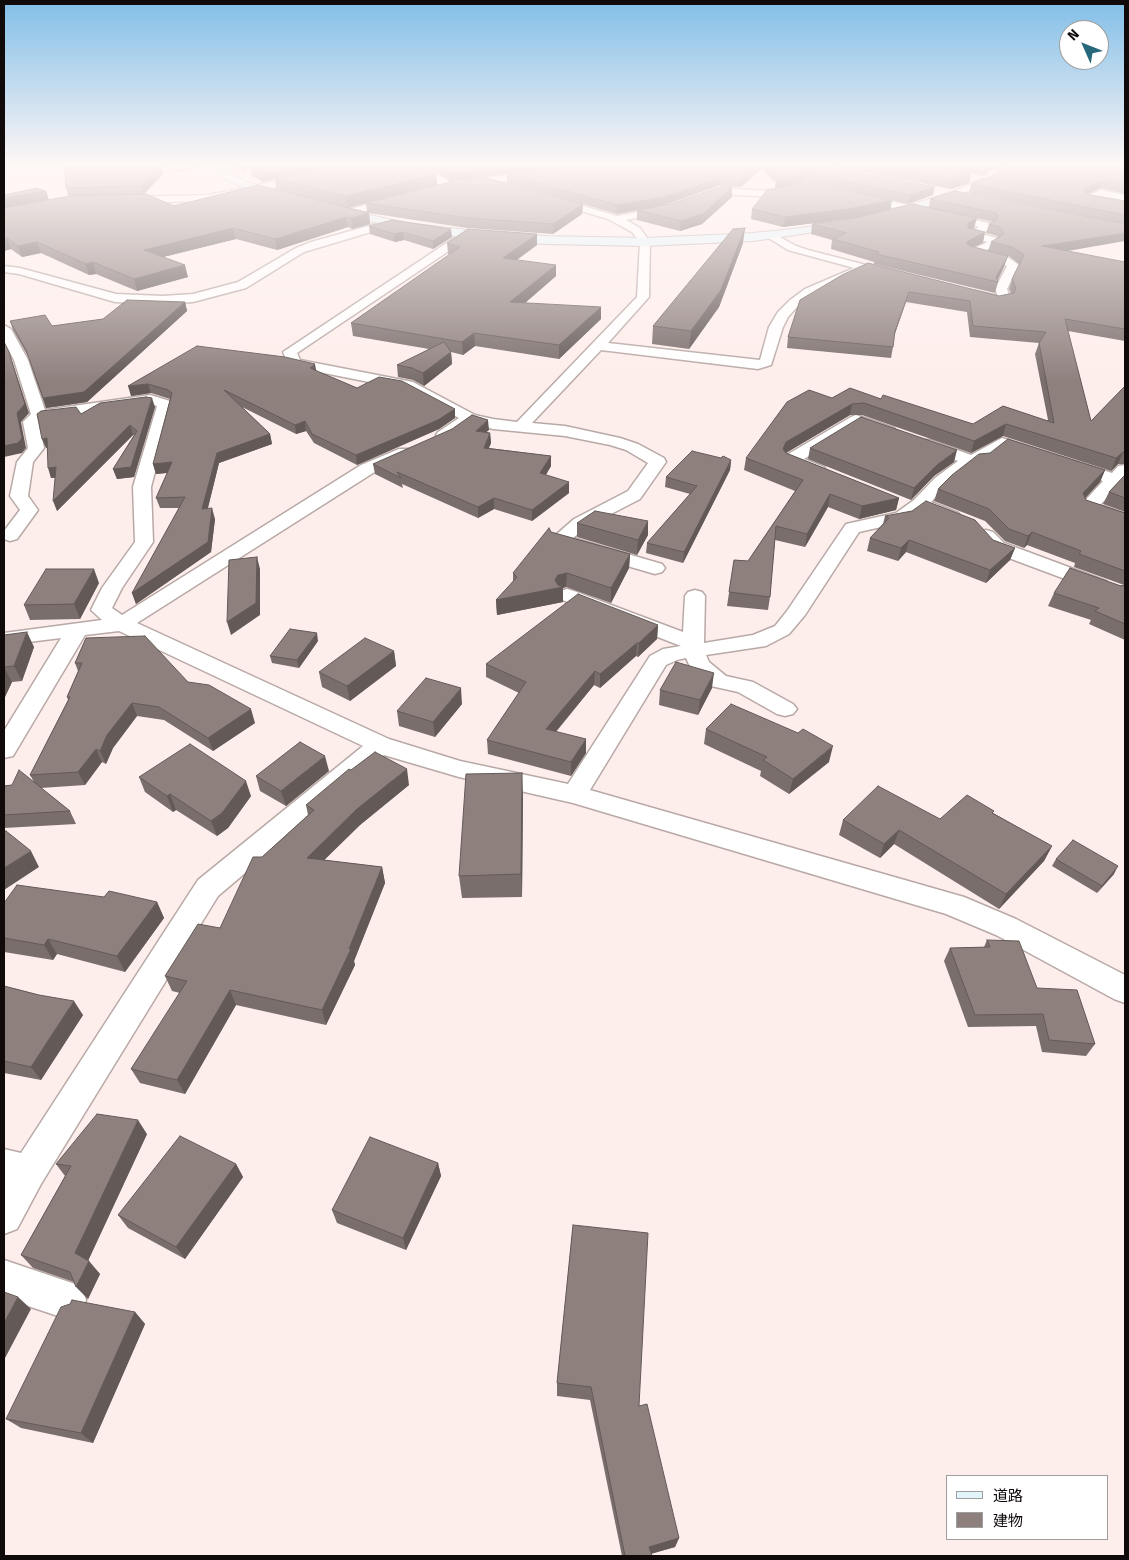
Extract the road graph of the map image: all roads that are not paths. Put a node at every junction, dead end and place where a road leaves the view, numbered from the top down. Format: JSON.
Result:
{"nodes":[{"id":1,"x":341,"y":237,"type":"edge"},
{"id":2,"x":463,"y":237,"type":"edge"},
{"id":3,"x":503,"y":237,"type":"edge"},
{"id":4,"x":641,"y":237,"type":"edge"},
{"id":5,"x":749,"y":237,"type":"edge"},
{"id":6,"x":774,"y":237,"type":"edge"},
{"id":7,"x":981,"y":237,"type":"edge"},
{"id":8,"x":645,"y":242,"type":"junction"},
{"id":9,"x":864,"y":268,"type":"junction"},
{"id":10,"x":4,"y":269,"type":"edge"},
{"id":11,"x":900,"y":277,"type":"edge"},
{"id":12,"x":964,"y":293,"type":"edge"},
{"id":13,"x":4,"y":329,"type":"edge"},
{"id":14,"x":598,"y":346,"type":"junction"},
{"id":15,"x":40,"y":415,"type":"junction"},
{"id":16,"x":470,"y":418,"type":"junction"},
{"id":17,"x":521,"y":426,"type":"junction"},
{"id":18,"x":970,"y":460,"type":"junction"},
{"id":19,"x":1121,"y":477,"type":"edge"},
{"id":20,"x":834,"y":478,"type":"edge"},
{"id":21,"x":909,"y":505,"type":"junction"},
{"id":22,"x":1125,"y":520,"type":"edge"},
{"id":23,"x":10,"y":535,"type":"dead end"},
{"id":24,"x":655,"y":568,"type":"dead end"},
{"id":25,"x":1116,"y":591,"type":"edge"},
{"id":26,"x":567,"y":595,"type":"dead end"},
{"id":27,"x":695,"y":596,"type":"dead end"},
{"id":28,"x":122,"y":624,"type":"junction"},
{"id":29,"x":77,"y":630,"type":"junction"},
{"id":30,"x":4,"y":639,"type":"edge"},
{"id":31,"x":693,"y":647,"type":"junction"},
{"id":32,"x":785,"y":709,"type":"dead end"},
{"id":33,"x":380,"y":745,"type":"junction"},
{"id":34,"x":4,"y":750,"type":"edge"},
{"id":35,"x":574,"y":794,"type":"junction"},
{"id":36,"x":1125,"y":990,"type":"edge"},
{"id":37,"x":16,"y":1169,"type":"edge"},
{"id":38,"x":4,"y":1216,"type":"edge"},
{"id":39,"x":4,"y":1279,"type":"edge"},
{"id":40,"x":67,"y":1300,"type":"dead end"}],
"edges":[{"from":1,"to":10,"type":"street"},
{"from":2,"to":16,"type":"street"},
{"from":3,"to":8,"type":"street"},
{"from":4,"to":8,"type":"street"},
{"from":5,"to":8,"type":"street"},
{"from":6,"to":9,"type":"street"},
{"from":7,"to":12,"type":"street"},
{"from":8,"to":14,"type":"street"},
{"from":9,"to":11,"type":"street"},
{"from":9,"to":14,"type":"street"},
{"from":13,"to":15,"type":"street"},
{"from":14,"to":17,"type":"street"},
{"from":15,"to":23,"type":"street"},
{"from":15,"to":28,"type":"street"},
{"from":16,"to":17,"type":"street"},
{"from":16,"to":28,"type":"street"},
{"from":17,"to":24,"type":"street"},
{"from":18,"to":19,"type":"street"},
{"from":18,"to":20,"type":"street"},
{"from":18,"to":21,"type":"street"},
{"from":19,"to":22,"type":"street"},
{"from":21,"to":25,"type":"street"},
{"from":21,"to":31,"type":"street"},
{"from":26,"to":31,"type":"street"},
{"from":27,"to":31,"type":"street"},
{"from":28,"to":29,"type":"street"},
{"from":28,"to":33,"type":"street"},
{"from":29,"to":30,"type":"street"},
{"from":29,"to":34,"type":"street"},
{"from":31,"to":32,"type":"street"},
{"from":31,"to":35,"type":"street"},
{"from":33,"to":35,"type":"street"},
{"from":33,"to":37,"type":"street"},
{"from":35,"to":36,"type":"street"},
{"from":37,"to":38,"type":"street"},
{"from":39,"to":40,"type":"street"}]}
